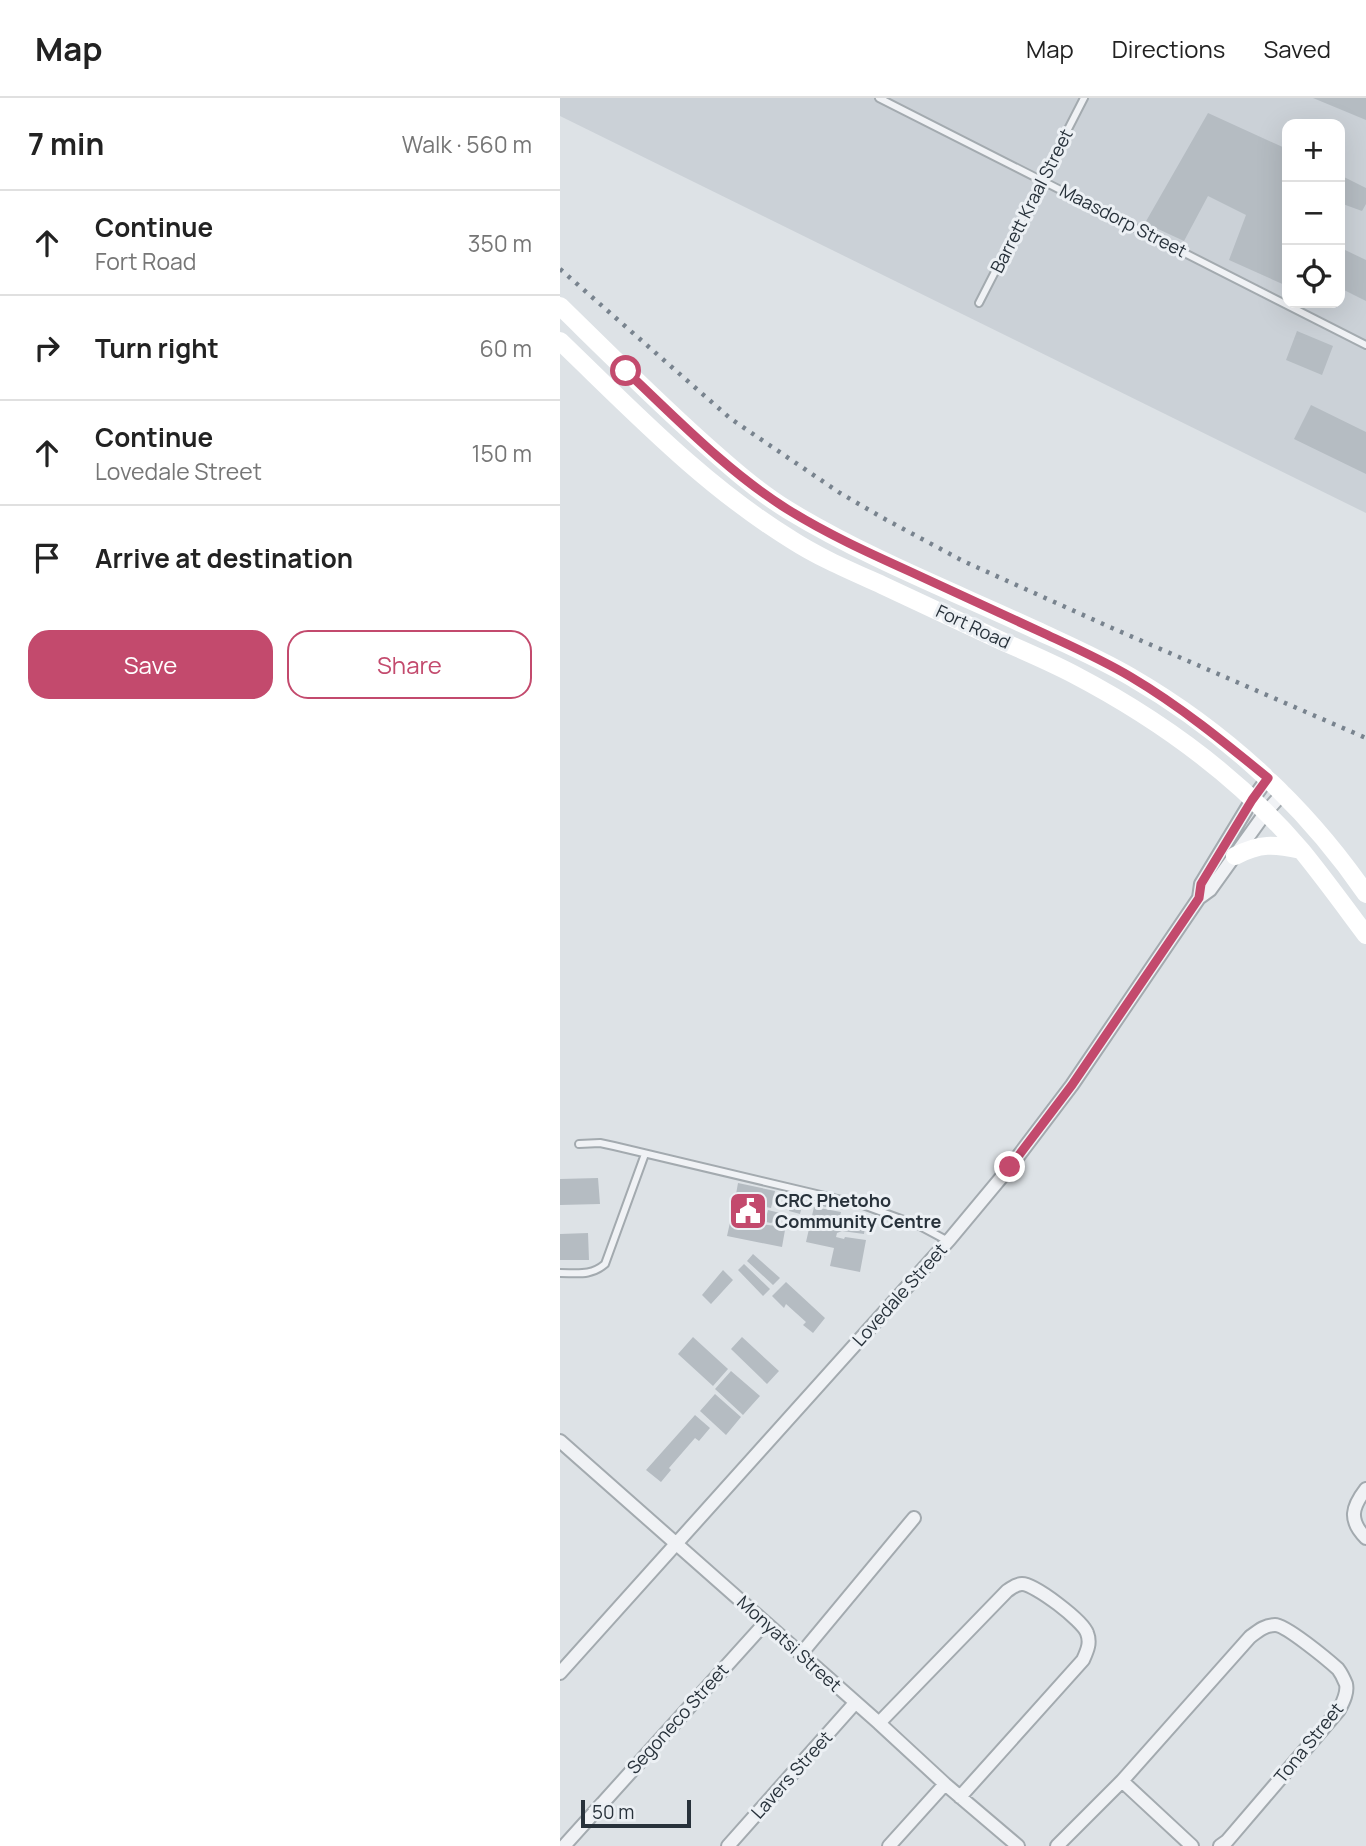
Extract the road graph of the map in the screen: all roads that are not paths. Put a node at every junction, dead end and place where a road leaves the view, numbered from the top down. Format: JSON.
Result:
{"nodes":[{"id":1,"x":878,"y":98,"type":"edge"},
{"id":2,"x":1084,"y":98,"type":"edge"},
{"id":3,"x":1043,"y":180,"type":"junction"},
{"id":4,"x":979,"y":303,"type":"dead end"},
{"id":5,"x":560,"y":306,"type":"edge"},
{"id":6,"x":560,"y":341,"type":"edge"},
{"id":7,"x":1366,"y":345,"type":"edge"},
{"id":8,"x":712,"y":451,"type":"junction"},
{"id":9,"x":693,"y":468,"type":"junction"},
{"id":10,"x":1268,"y":778,"type":"junction"},
{"id":11,"x":1283,"y":793,"type":"junction"},
{"id":12,"x":1259,"y":806,"type":"junction"},
{"id":13,"x":1301,"y":850,"type":"junction"},
{"id":14,"x":1235,"y":856,"type":"junction"},
{"id":15,"x":1366,"y":894,"type":"edge"},
{"id":16,"x":1199,"y":898,"type":"junction"},
{"id":17,"x":1366,"y":935,"type":"edge"},
{"id":18,"x":579,"y":1144,"type":"dead end"},
{"id":19,"x":645,"y":1154,"type":"junction"},
{"id":20,"x":948,"y":1241,"type":"junction"},
{"id":21,"x":560,"y":1273,"type":"edge"},
{"id":22,"x":560,"y":1441,"type":"edge"},
{"id":23,"x":1366,"y":1489,"type":"edge"},
{"id":24,"x":914,"y":1518,"type":"dead end"},
{"id":25,"x":1366,"y":1538,"type":"edge"},
{"id":26,"x":677,"y":1544,"type":"junction"},
{"id":27,"x":765,"y":1623,"type":"junction"},
{"id":28,"x":801,"y":1654,"type":"junction"},
{"id":29,"x":560,"y":1673,"type":"edge"},
{"id":30,"x":855,"y":1703,"type":"junction"},
{"id":31,"x":879,"y":1723,"type":"junction"},
{"id":32,"x":1122,"y":1781,"type":"junction"},
{"id":33,"x":945,"y":1784,"type":"junction"},
{"id":34,"x":960,"y":1797,"type":"junction"},
{"id":35,"x":564,"y":1846,"type":"edge"},
{"id":36,"x":729,"y":1846,"type":"edge"},
{"id":37,"x":889,"y":1846,"type":"edge"},
{"id":38,"x":1018,"y":1846,"type":"edge"},
{"id":39,"x":1057,"y":1846,"type":"edge"},
{"id":40,"x":1192,"y":1846,"type":"edge"},
{"id":41,"x":1220,"y":1846,"type":"edge"}],
"edges":[{"from":1,"to":3,"type":"lane","name":"Maasdorp Street"},
{"from":2,"to":3,"type":"lane","name":"Barrett Kraal Street"},
{"from":3,"to":4,"type":"lane","name":"Barrett Kraal Street"},
{"from":3,"to":7,"type":"lane","name":"Maasdorp Street"},
{"from":5,"to":8,"type":"main road","name":"Fort Road"},
{"from":6,"to":9,"type":"main road","name":"Fort Road"},
{"from":8,"to":9,"type":"main road"},
{"from":8,"to":10,"type":"main road","name":"Fort Road"},
{"from":9,"to":12,"type":"main road","name":"Fort Road"},
{"from":10,"to":11,"type":"main road","name":"Fort Road"},
{"from":10,"to":12,"type":"street"},
{"from":11,"to":12,"type":"street","name":"Lovedale Street"},
{"from":11,"to":15,"type":"main road","name":"Fort Road"},
{"from":12,"to":13,"type":"main road","name":"Fort Road"},
{"from":12,"to":14,"type":"street","name":"Lovedale Street"},
{"from":12,"to":16,"type":"street"},
{"from":13,"to":14,"type":"main road"},
{"from":13,"to":17,"type":"main road","name":"Fort Road"},
{"from":14,"to":16,"type":"street","name":"Lovedale Street"},
{"from":16,"to":20,"type":"street","name":"Lovedale Street"},
{"from":18,"to":19,"type":"lane"},
{"from":19,"to":20,"type":"lane"},
{"from":19,"to":21,"type":"lane"},
{"from":20,"to":26,"type":"street","name":"Lovedale Street"},
{"from":22,"to":26,"type":"street","name":"Monyatsi Street"},
{"from":23,"to":25,"type":"street"},
{"from":24,"to":28,"type":"street"},
{"from":26,"to":27,"type":"street","name":"Monyatsi Street"},
{"from":26,"to":29,"type":"street","name":"Lovedale Street"},
{"from":27,"to":28,"type":"street","name":"Monyatsi Street"},
{"from":27,"to":35,"type":"street","name":"Segoneco Street"},
{"from":28,"to":30,"type":"street","name":"Monyatsi Street"},
{"from":30,"to":31,"type":"street","name":"Monyatsi Street"},
{"from":30,"to":36,"type":"street","name":"Lavers Street"},
{"from":31,"to":33,"type":"street","name":"Monyatsi Street"},
{"from":31,"to":34,"type":"street"},
{"from":32,"to":39,"type":"street","name":"Tona Street"},
{"from":32,"to":40,"type":"street"},
{"from":32,"to":41,"type":"street","name":"Tona Street"},
{"from":33,"to":34,"type":"street","name":"Monyatsi Street"},
{"from":33,"to":37,"type":"street"},
{"from":34,"to":38,"type":"street","name":"Monyatsi Street"}]}
